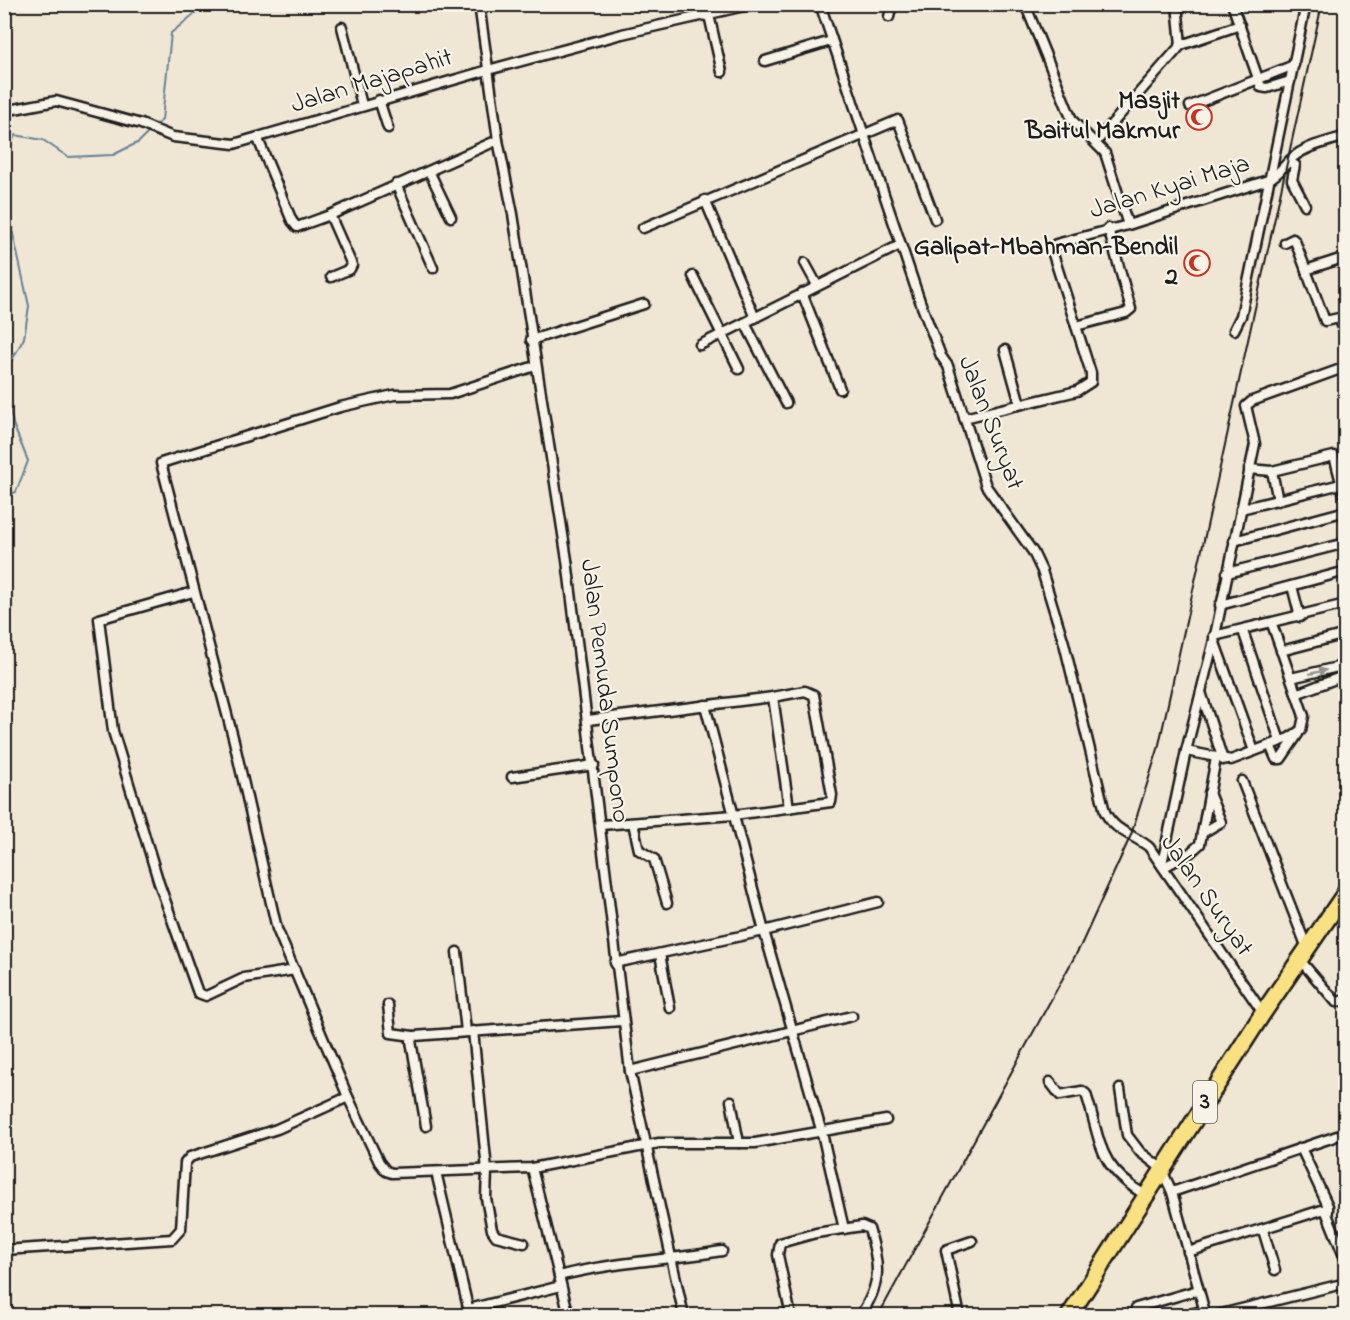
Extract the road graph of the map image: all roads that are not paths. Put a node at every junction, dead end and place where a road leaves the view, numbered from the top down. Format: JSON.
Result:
{"nodes":[{"id":1,"x":479,"y":4,"type":"edge"},
{"id":2,"x":702,"y":4,"type":"edge"},
{"id":3,"x":753,"y":4,"type":"edge"},
{"id":4,"x":820,"y":4,"type":"edge"},
{"id":5,"x":892,"y":4,"type":"edge"},
{"id":6,"x":1025,"y":4,"type":"edge"},
{"id":7,"x":1177,"y":4,"type":"edge"},
{"id":8,"x":1232,"y":4,"type":"edge"},
{"id":9,"x":1306,"y":4,"type":"edge"},
{"id":10,"x":707,"y":16,"type":"junction"},
{"id":11,"x":889,"y":17,"type":"dead end"},
{"id":12,"x":1240,"y":26,"type":"junction"},
{"id":13,"x":342,"y":27,"type":"dead end"},
{"id":14,"x":831,"y":41,"type":"junction"},
{"id":15,"x":1181,"y":45,"type":"junction"},
{"id":16,"x":765,"y":61,"type":"dead end"},
{"id":17,"x":1294,"y":65,"type":"junction"},
{"id":18,"x":488,"y":70,"type":"junction"},
{"id":19,"x":722,"y":72,"type":"dead end"},
{"id":20,"x":1257,"y":79,"type":"junction"},
{"id":21,"x":1290,"y":81,"type":"junction"},
{"id":22,"x":379,"y":100,"type":"junction"},
{"id":23,"x":362,"y":105,"type":"junction"},
{"id":24,"x":1190,"y":106,"type":"dead end"},
{"id":25,"x":4,"y":111,"type":"edge"},
{"id":26,"x":388,"y":128,"type":"dead end"},
{"id":27,"x":862,"y":135,"type":"junction"},
{"id":28,"x":1346,"y":136,"type":"edge"},
{"id":29,"x":258,"y":139,"type":"junction"},
{"id":30,"x":498,"y":140,"type":"junction"},
{"id":31,"x":1094,"y":140,"type":"junction"},
{"id":32,"x":1289,"y":162,"type":"junction"},
{"id":33,"x":429,"y":171,"type":"junction"},
{"id":34,"x":1268,"y":180,"type":"junction"},
{"id":35,"x":396,"y":184,"type":"junction"},
{"id":36,"x":705,"y":200,"type":"junction"},
{"id":37,"x":1305,"y":206,"type":"dead end"},
{"id":38,"x":330,"y":215,"type":"junction"},
{"id":39,"x":451,"y":217,"type":"dead end"},
{"id":40,"x":935,"y":219,"type":"dead end"},
{"id":41,"x":1128,"y":225,"type":"junction"},
{"id":42,"x":643,"y":228,"type":"dead end"},
{"id":43,"x":1108,"y":228,"type":"junction"},
{"id":44,"x":1285,"y":243,"type":"dead end"},
{"id":45,"x":900,"y":245,"type":"junction"},
{"id":46,"x":1346,"y":257,"type":"edge"},
{"id":47,"x":805,"y":263,"type":"dead end"},
{"id":48,"x":433,"y":268,"type":"dead end"},
{"id":49,"x":1306,"y":270,"type":"junction"},
{"id":50,"x":331,"y":276,"type":"dead end"},
{"id":51,"x":693,"y":276,"type":"dead end"},
{"id":52,"x":818,"y":285,"type":"junction"},
{"id":53,"x":802,"y":293,"type":"junction"},
{"id":54,"x":644,"y":304,"type":"dead end"},
{"id":55,"x":756,"y":318,"type":"junction"},
{"id":56,"x":745,"y":323,"type":"junction"},
{"id":57,"x":1076,"y":326,"type":"junction"},
{"id":58,"x":1234,"y":330,"type":"dead end"},
{"id":59,"x":1346,"y":335,"type":"edge"},
{"id":60,"x":720,"y":336,"type":"junction"},
{"id":61,"x":531,"y":340,"type":"junction"},
{"id":62,"x":700,"y":345,"type":"dead end"},
{"id":63,"x":1005,"y":350,"type":"dead end"},
{"id":64,"x":535,"y":366,"type":"junction"},
{"id":65,"x":1346,"y":367,"type":"edge"},
{"id":66,"x":739,"y":369,"type":"dead end"},
{"id":67,"x":840,"y":389,"type":"dead end"},
{"id":68,"x":786,"y":403,"type":"dead end"},
{"id":69,"x":1020,"y":404,"type":"junction"},
{"id":70,"x":964,"y":418,"type":"junction"},
{"id":71,"x":1249,"y":469,"type":"junction"},
{"id":72,"x":1272,"y":471,"type":"junction"},
{"id":73,"x":1341,"y":484,"type":"junction"},
{"id":74,"x":1278,"y":501,"type":"junction"},
{"id":75,"x":1346,"y":501,"type":"edge"},
{"id":76,"x":1241,"y":509,"type":"junction"},
{"id":77,"x":1346,"y":511,"type":"edge"},
{"id":78,"x":1234,"y":541,"type":"junction"},
{"id":79,"x":1346,"y":543,"type":"edge"},
{"id":80,"x":1346,"y":571,"type":"edge"},
{"id":81,"x":1227,"y":573,"type":"junction"},
{"id":82,"x":1292,"y":586,"type":"junction"},
{"id":83,"x":194,"y":592,"type":"junction"},
{"id":84,"x":1220,"y":604,"type":"junction"},
{"id":85,"x":1346,"y":604,"type":"edge"},
{"id":86,"x":1300,"y":616,"type":"junction"},
{"id":87,"x":1272,"y":624,"type":"junction"},
{"id":88,"x":1243,"y":631,"type":"junction"},
{"id":89,"x":1346,"y":634,"type":"edge"},
{"id":90,"x":1214,"y":638,"type":"junction"},
{"id":91,"x":1281,"y":651,"type":"junction"},
{"id":92,"x":1346,"y":665,"type":"edge"},
{"id":93,"x":1346,"y":675,"type":"edge"},
{"id":94,"x":1291,"y":678,"type":"junction"},
{"id":95,"x":1201,"y":691,"type":"junction"},
{"id":96,"x":1296,"y":694,"type":"junction"},
{"id":97,"x":773,"y":697,"type":"junction"},
{"id":98,"x":705,"y":705,"type":"junction"},
{"id":99,"x":588,"y":720,"type":"junction"},
{"id":100,"x":1298,"y":734,"type":"junction"},
{"id":101,"x":1281,"y":741,"type":"junction"},
{"id":102,"x":1270,"y":745,"type":"junction"},
{"id":103,"x":1186,"y":751,"type":"junction"},
{"id":104,"x":1254,"y":751,"type":"junction"},
{"id":105,"x":1219,"y":759,"type":"junction"},
{"id":106,"x":594,"y":765,"type":"junction"},
{"id":107,"x":512,"y":777,"type":"dead end"},
{"id":108,"x":1242,"y":781,"type":"dead end"},
{"id":109,"x":1209,"y":791,"type":"junction"},
{"id":110,"x":789,"y":808,"type":"junction"},
{"id":111,"x":734,"y":815,"type":"junction"},
{"id":112,"x":633,"y":823,"type":"junction"},
{"id":113,"x":601,"y":825,"type":"junction"},
{"id":114,"x":1203,"y":833,"type":"junction"},
{"id":115,"x":1163,"y":866,"type":"junction"},
{"id":116,"x":1346,"y":892,"type":"edge"},
{"id":117,"x":878,"y":902,"type":"dead end"},
{"id":118,"x":667,"y":903,"type":"dead end"},
{"id":119,"x":764,"y":931,"type":"junction"},
{"id":120,"x":457,"y":952,"type":"dead end"},
{"id":121,"x":660,"y":954,"type":"junction"},
{"id":122,"x":1303,"y":954,"type":"junction"},
{"id":123,"x":615,"y":963,"type":"junction"},
{"id":124,"x":295,"y":969,"type":"junction"},
{"id":125,"x":1339,"y":1001,"type":"edge"},
{"id":126,"x":388,"y":1005,"type":"dead end"},
{"id":127,"x":670,"y":1008,"type":"dead end"},
{"id":128,"x":1263,"y":1013,"type":"junction"},
{"id":129,"x":852,"y":1016,"type":"dead end"},
{"id":130,"x":622,"y":1021,"type":"junction"},
{"id":131,"x":469,"y":1031,"type":"junction"},
{"id":132,"x":792,"y":1032,"type":"junction"},
{"id":133,"x":413,"y":1036,"type":"junction"},
{"id":134,"x":630,"y":1071,"type":"junction"},
{"id":135,"x":1050,"y":1082,"type":"dead end"},
{"id":136,"x":1120,"y":1089,"type":"dead end"},
{"id":137,"x":348,"y":1097,"type":"junction"},
{"id":138,"x":731,"y":1101,"type":"dead end"},
{"id":139,"x":886,"y":1120,"type":"dead end"},
{"id":140,"x":426,"y":1126,"type":"dead end"},
{"id":141,"x":822,"y":1133,"type":"junction"},
{"id":142,"x":1343,"y":1134,"type":"edge"},
{"id":143,"x":739,"y":1143,"type":"junction"},
{"id":144,"x":645,"y":1147,"type":"junction"},
{"id":145,"x":1301,"y":1148,"type":"junction"},
{"id":146,"x":532,"y":1168,"type":"junction"},
{"id":147,"x":1161,"y":1168,"type":"junction"},
{"id":148,"x":487,"y":1170,"type":"junction"},
{"id":149,"x":435,"y":1172,"type":"junction"},
{"id":150,"x":1172,"y":1192,"type":"junction"},
{"id":151,"x":1145,"y":1195,"type":"junction"},
{"id":152,"x":1328,"y":1211,"type":"junction"},
{"id":153,"x":844,"y":1229,"type":"junction"},
{"id":154,"x":1263,"y":1230,"type":"junction"},
{"id":155,"x":972,"y":1240,"type":"dead end"},
{"id":156,"x":524,"y":1243,"type":"dead end"},
{"id":157,"x":4,"y":1250,"type":"edge"},
{"id":158,"x":722,"y":1251,"type":"dead end"},
{"id":159,"x":1188,"y":1252,"type":"junction"},
{"id":160,"x":670,"y":1260,"type":"junction"},
{"id":161,"x":1346,"y":1261,"type":"edge"},
{"id":162,"x":1275,"y":1270,"type":"dead end"},
{"id":163,"x":559,"y":1276,"type":"junction"},
{"id":164,"x":1346,"y":1283,"type":"edge"},
{"id":165,"x":561,"y":1286,"type":"junction"},
{"id":166,"x":1198,"y":1290,"type":"junction"},
{"id":167,"x":1136,"y":1308,"type":"dead end"},
{"id":168,"x":469,"y":1312,"type":"edge"},
{"id":169,"x":1205,"y":1313,"type":"edge"},
{"id":170,"x":569,"y":1316,"type":"edge"},
{"id":171,"x":684,"y":1316,"type":"edge"},
{"id":172,"x":791,"y":1316,"type":"edge"},
{"id":173,"x":860,"y":1316,"type":"edge"},
{"id":174,"x":960,"y":1316,"type":"edge"},
{"id":175,"x":1069,"y":1316,"type":"edge"},
{"id":176,"x":1186,"y":1316,"type":"edge"},
{"id":177,"x":1213,"y":1316,"type":"edge"}],
"edges":[{"from":1,"to":18,"type":"street","name":"Jalan Pemuda Sumpono"},
{"from":2,"to":10,"type":"street"},
{"from":3,"to":10,"type":"street","name":"Jalan Majapahit"},
{"from":4,"to":14,"type":"street","name":"Jalan Suryat"},
{"from":5,"to":11,"type":"street"},
{"from":6,"to":31,"type":"street"},
{"from":7,"to":15,"type":"street"},
{"from":8,"to":12,"type":"street"},
{"from":9,"to":17,"type":"street"},
{"from":10,"to":18,"type":"street","name":"Jalan Majapahit"},
{"from":10,"to":19,"type":"street"},
{"from":12,"to":15,"type":"street"},
{"from":12,"to":20,"type":"street"},
{"from":13,"to":23,"type":"street"},
{"from":14,"to":16,"type":"street"},
{"from":14,"to":27,"type":"street","name":"Jalan Suryat"},
{"from":15,"to":31,"type":"street"},
{"from":17,"to":20,"type":"street"},
{"from":17,"to":21,"type":"street"},
{"from":18,"to":22,"type":"street","name":"Jalan Majapahit"},
{"from":18,"to":30,"type":"street","name":"Jalan Pemuda Sumpono"},
{"from":20,"to":21,"type":"street"},
{"from":20,"to":24,"type":"street"},
{"from":21,"to":34,"type":"street"},
{"from":22,"to":23,"type":"street","name":"Jalan Majapahit"},
{"from":22,"to":26,"type":"street"},
{"from":23,"to":29,"type":"street","name":"Jalan Majapahit"},
{"from":25,"to":29,"type":"street","name":"Jalan Majapahit"},
{"from":27,"to":36,"type":"street"},
{"from":27,"to":40,"type":"street"},
{"from":27,"to":45,"type":"street","name":"Jalan Suryat"},
{"from":28,"to":32,"type":"street","name":"Jalan Kyai Maja"},
{"from":29,"to":38,"type":"street"},
{"from":30,"to":33,"type":"street"},
{"from":30,"to":61,"type":"street","name":"Jalan Pemuda Sumpono"},
{"from":31,"to":41,"type":"street"},
{"from":32,"to":34,"type":"street","name":"Jalan Kyai Maja"},
{"from":32,"to":37,"type":"street"},
{"from":33,"to":35,"type":"street"},
{"from":33,"to":39,"type":"street"},
{"from":34,"to":41,"type":"street","name":"Jalan Kyai Maja"},
{"from":34,"to":58,"type":"street"},
{"from":35,"to":38,"type":"street"},
{"from":35,"to":48,"type":"street"},
{"from":36,"to":42,"type":"street"},
{"from":36,"to":55,"type":"street"},
{"from":38,"to":50,"type":"street"},
{"from":41,"to":43,"type":"street","name":"Jalan Kyai Maja"},
{"from":43,"to":57,"type":"street","name":"Jalan Kyai Maja"},
{"from":43,"to":57,"type":"street"},
{"from":44,"to":49,"type":"street"},
{"from":45,"to":52,"type":"street"},
{"from":45,"to":70,"type":"street","name":"Jalan Suryat"},
{"from":46,"to":49,"type":"street"},
{"from":47,"to":52,"type":"street"},
{"from":49,"to":59,"type":"street"},
{"from":51,"to":60,"type":"street"},
{"from":52,"to":53,"type":"street"},
{"from":53,"to":55,"type":"street"},
{"from":53,"to":67,"type":"street"},
{"from":54,"to":61,"type":"street"},
{"from":55,"to":56,"type":"street"},
{"from":56,"to":60,"type":"street"},
{"from":56,"to":68,"type":"street"},
{"from":57,"to":69,"type":"street","name":"Jalan Kyai Maja"},
{"from":60,"to":62,"type":"street"},
{"from":60,"to":66,"type":"street"},
{"from":61,"to":64,"type":"street","name":"Jalan Pemuda Sumpono"},
{"from":63,"to":69,"type":"street"},
{"from":64,"to":83,"type":"street"},
{"from":64,"to":99,"type":"street","name":"Jalan Pemuda Sumpono"},
{"from":65,"to":71,"type":"street"},
{"from":69,"to":70,"type":"street","name":"Jalan Kyai Maja"},
{"from":70,"to":115,"type":"street","name":"Jalan Suryat"},
{"from":71,"to":72,"type":"street"},
{"from":71,"to":76,"type":"street"},
{"from":72,"to":73,"type":"street"},
{"from":72,"to":74,"type":"street"},
{"from":73,"to":74,"type":"street"},
{"from":73,"to":75,"type":"street"},
{"from":74,"to":76,"type":"street"},
{"from":76,"to":78,"type":"street"},
{"from":77,"to":78,"type":"street"},
{"from":78,"to":81,"type":"street"},
{"from":79,"to":81,"type":"street"},
{"from":80,"to":82,"type":"street"},
{"from":81,"to":84,"type":"street"},
{"from":82,"to":84,"type":"street"},
{"from":82,"to":86,"type":"street"},
{"from":83,"to":124,"type":"street"},
{"from":83,"to":124,"type":"street"},
{"from":84,"to":90,"type":"street"},
{"from":85,"to":86,"type":"street"},
{"from":86,"to":87,"type":"street"},
{"from":87,"to":88,"type":"street"},
{"from":87,"to":91,"type":"street"},
{"from":88,"to":90,"type":"street"},
{"from":88,"to":101,"type":"street"},
{"from":89,"to":91,"type":"street"},
{"from":90,"to":95,"type":"street"},
{"from":90,"to":104,"type":"street"},
{"from":91,"to":94,"type":"street"},
{"from":94,"to":92,"type":"street","one_way":true},
{"from":93,"to":96,"type":"street"},
{"from":94,"to":96,"type":"street"},
{"from":95,"to":103,"type":"street"},
{"from":95,"to":105,"type":"street"},
{"from":96,"to":100,"type":"street"},
{"from":97,"to":98,"type":"street"},
{"from":97,"to":110,"type":"street"},
{"from":97,"to":110,"type":"street"},
{"from":98,"to":99,"type":"street"},
{"from":98,"to":111,"type":"street"},
{"from":99,"to":106,"type":"street","name":"Jalan Pemuda Sumpono"},
{"from":100,"to":101,"type":"street"},
{"from":100,"to":102,"type":"street"},
{"from":101,"to":102,"type":"street"},
{"from":102,"to":104,"type":"street"},
{"from":103,"to":105,"type":"street"},
{"from":103,"to":115,"type":"street"},
{"from":104,"to":105,"type":"street"},
{"from":105,"to":109,"type":"street"},
{"from":106,"to":107,"type":"street"},
{"from":106,"to":113,"type":"street","name":"Jalan Pemuda Sumpono"},
{"from":108,"to":122,"type":"street"},
{"from":109,"to":114,"type":"street"},
{"from":109,"to":114,"type":"street"},
{"from":110,"to":111,"type":"street"},
{"from":111,"to":112,"type":"street"},
{"from":111,"to":119,"type":"street"},
{"from":112,"to":113,"type":"street"},
{"from":112,"to":118,"type":"street"},
{"from":113,"to":123,"type":"street","name":"Jalan Pemuda Sumpono"},
{"from":114,"to":115,"type":"street"},
{"from":115,"to":128,"type":"street","name":"Jalan Suryat"},
{"from":116,"to":122,"type":"highway","number":"3"},
{"from":117,"to":119,"type":"street"},
{"from":119,"to":121,"type":"street"},
{"from":119,"to":132,"type":"street"},
{"from":120,"to":131,"type":"street"},
{"from":121,"to":123,"type":"street"},
{"from":121,"to":127,"type":"street"},
{"from":122,"to":125,"type":"street"},
{"from":122,"to":128,"type":"highway","number":"3"},
{"from":123,"to":130,"type":"street","name":"Jalan Pemuda Sumpono"},
{"from":124,"to":137,"type":"street"},
{"from":126,"to":133,"type":"street"},
{"from":128,"to":147,"type":"highway","number":"3"},
{"from":129,"to":132,"type":"street"},
{"from":130,"to":131,"type":"street"},
{"from":130,"to":134,"type":"street","name":"Jalan Pemuda Sumpono"},
{"from":131,"to":133,"type":"street"},
{"from":131,"to":148,"type":"street"},
{"from":132,"to":134,"type":"street"},
{"from":132,"to":141,"type":"street"},
{"from":133,"to":140,"type":"street"},
{"from":134,"to":144,"type":"street","name":"Jalan Pemuda Sumpono"},
{"from":135,"to":151,"type":"street"},
{"from":136,"to":147,"type":"street"},
{"from":137,"to":149,"type":"street"},
{"from":137,"to":157,"type":"street"},
{"from":138,"to":143,"type":"street"},
{"from":139,"to":141,"type":"street"},
{"from":141,"to":143,"type":"street"},
{"from":141,"to":153,"type":"street"},
{"from":142,"to":145,"type":"street"},
{"from":143,"to":144,"type":"street"},
{"from":144,"to":146,"type":"street"},
{"from":144,"to":160,"type":"street","name":"Jalan Pemuda Sumpono"},
{"from":145,"to":150,"type":"street"},
{"from":145,"to":152,"type":"street"},
{"from":146,"to":148,"type":"street"},
{"from":146,"to":163,"type":"street"},
{"from":147,"to":150,"type":"street"},
{"from":147,"to":151,"type":"highway","number":"3"},
{"from":148,"to":149,"type":"street"},
{"from":148,"to":156,"type":"street"},
{"from":149,"to":168,"type":"street"},
{"from":150,"to":159,"type":"street"},
{"from":151,"to":175,"type":"highway","number":"3"},
{"from":152,"to":154,"type":"street"},
{"from":152,"to":161,"type":"street"},
{"from":153,"to":172,"type":"street"},
{"from":153,"to":173,"type":"street"},
{"from":154,"to":159,"type":"street"},
{"from":154,"to":162,"type":"street"},
{"from":155,"to":174,"type":"street"},
{"from":158,"to":160,"type":"street"},
{"from":159,"to":166,"type":"street"},
{"from":160,"to":163,"type":"street"},
{"from":160,"to":171,"type":"street","name":"Jalan Pemuda Sumpono"},
{"from":163,"to":165,"type":"street"},
{"from":164,"to":177,"type":"street"},
{"from":165,"to":168,"type":"street"},
{"from":165,"to":170,"type":"street"},
{"from":166,"to":167,"type":"street"},
{"from":166,"to":169,"type":"street"},
{"from":169,"to":176,"type":"street"}]}
